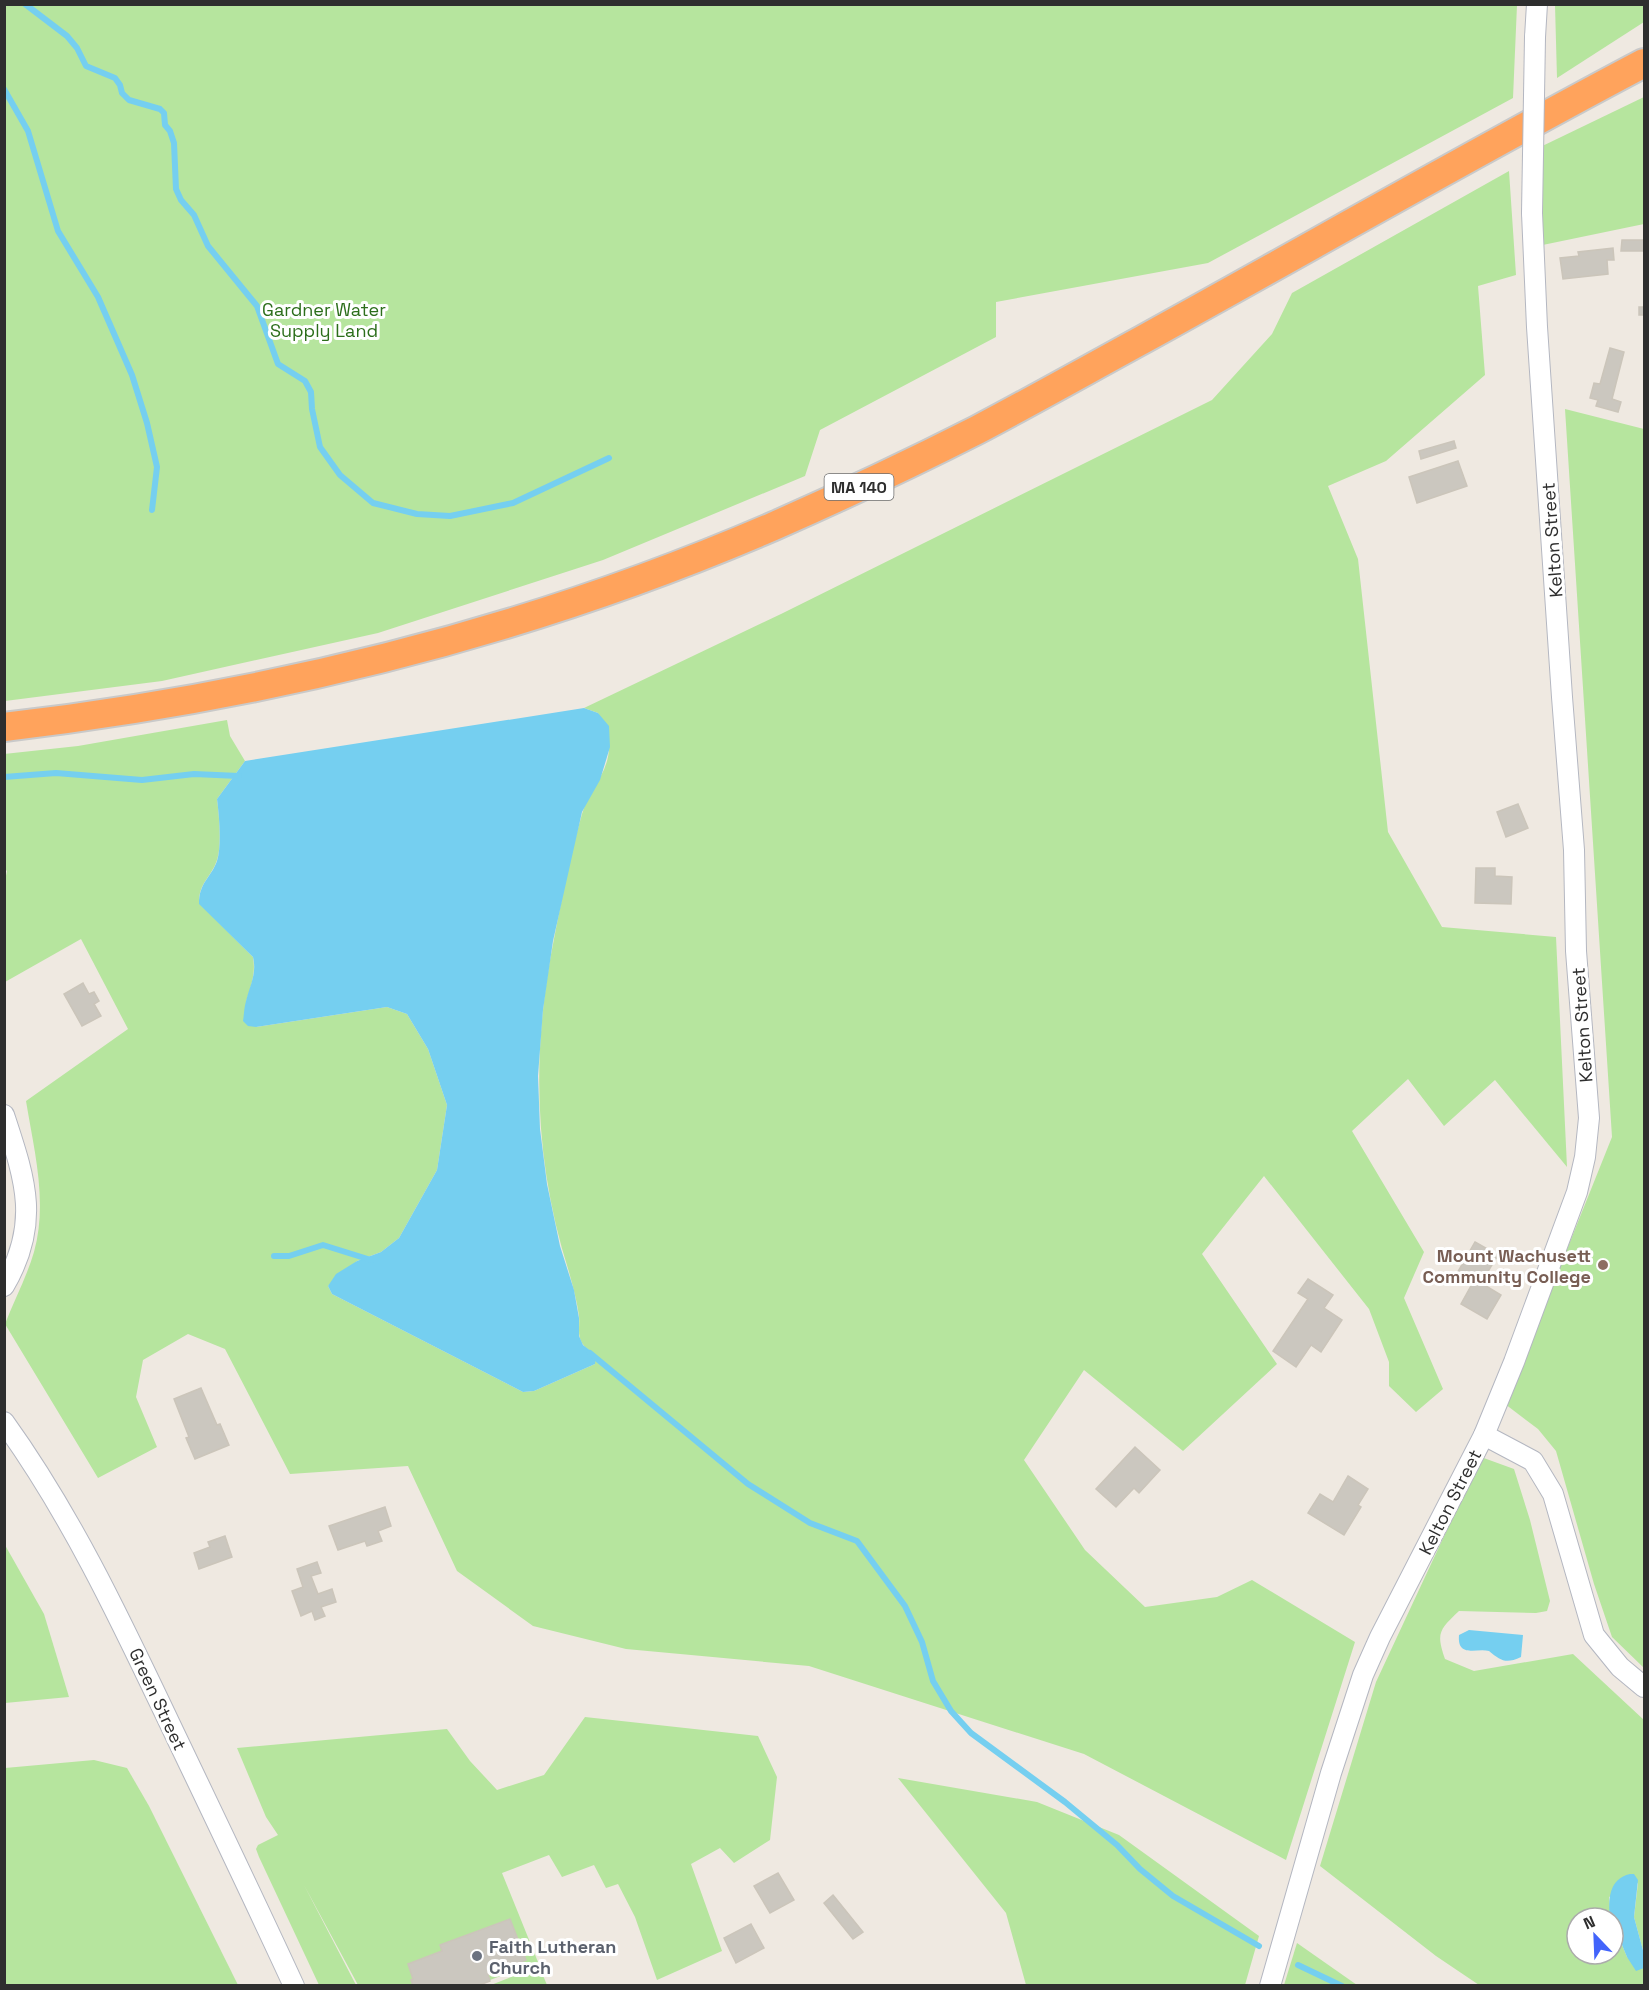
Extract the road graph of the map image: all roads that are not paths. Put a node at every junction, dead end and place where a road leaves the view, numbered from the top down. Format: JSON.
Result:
{"nodes":[{"id":1,"x":1538,"y":4,"type":"edge"},
{"id":2,"x":1644,"y":63,"type":"edge"},
{"id":3,"x":4,"y":727,"type":"edge"},
{"id":4,"x":4,"y":1115,"type":"edge"},
{"id":5,"x":4,"y":1286,"type":"edge"},
{"id":6,"x":4,"y":1422,"type":"edge"},
{"id":7,"x":1484,"y":1435,"type":"junction"},
{"id":8,"x":1644,"y":1687,"type":"edge"},
{"id":9,"x":294,"y":1986,"type":"edge"},
{"id":10,"x":1270,"y":1986,"type":"edge"}],
"edges":[{"from":1,"to":7,"type":"street","name":"Kelton Street","bridge":true},
{"from":2,"to":3,"type":"highway","number":"MA 140"},
{"from":4,"to":5,"type":"street"},
{"from":6,"to":9,"type":"street","name":"Green Street"},
{"from":7,"to":8,"type":"street"},
{"from":7,"to":10,"type":"street","name":"Kelton Street"}]}
